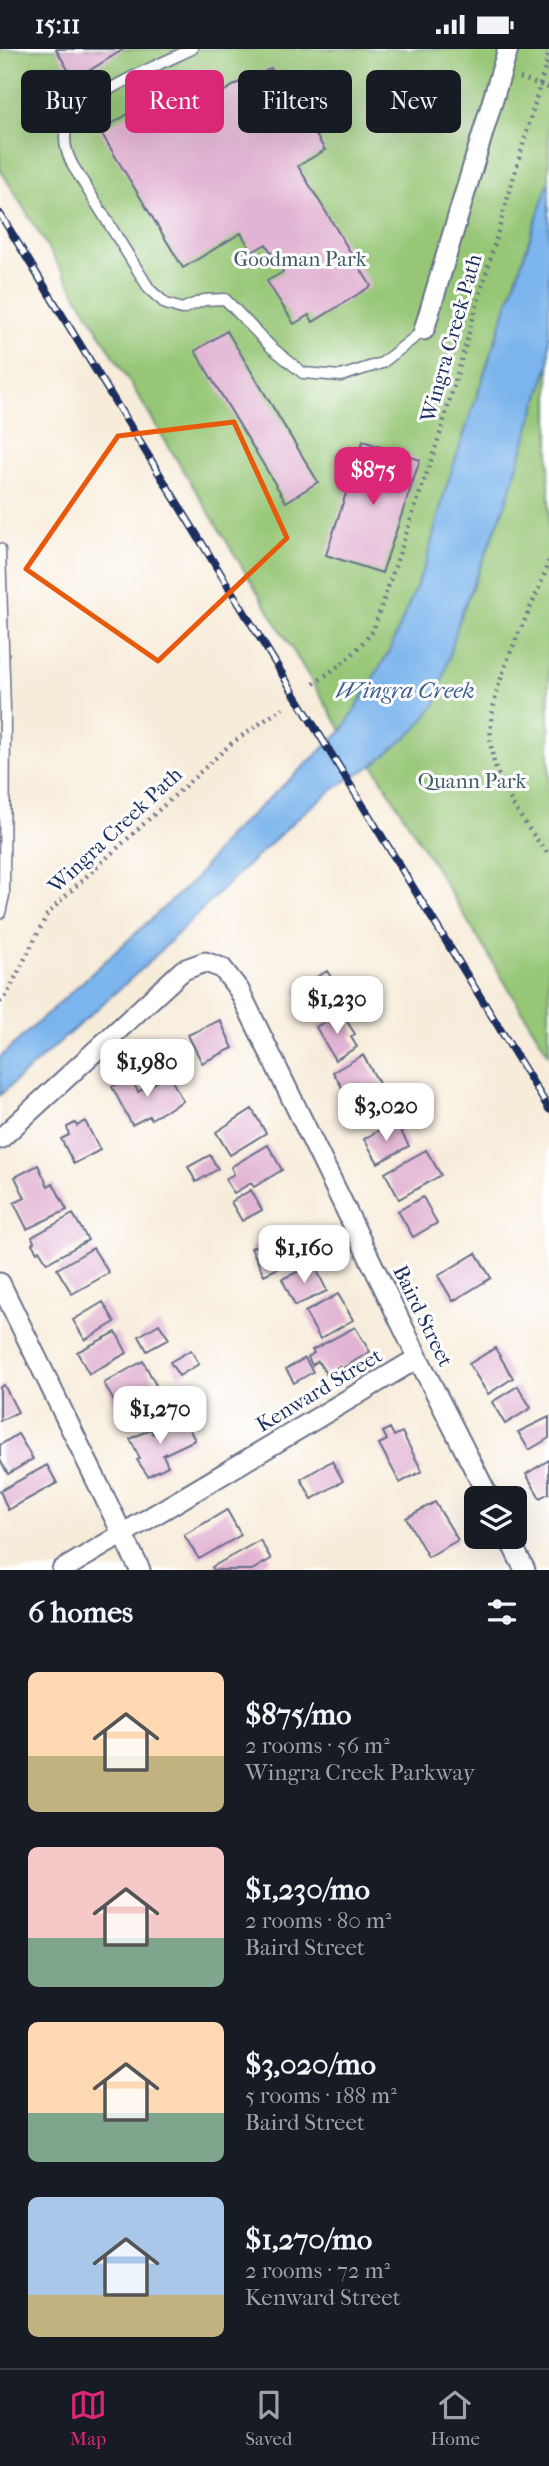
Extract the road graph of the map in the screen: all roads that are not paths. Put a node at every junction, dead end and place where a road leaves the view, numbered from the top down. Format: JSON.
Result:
{"nodes":[{"id":1,"x":191,"y":49,"type":"edge"},
{"id":2,"x":508,"y":49,"type":"edge"},
{"id":3,"x":424,"y":330,"type":"joint"},
{"id":4,"x":0,"y":549,"type":"edge"},
{"id":5,"x":2,"y":721,"type":"edge"},
{"id":6,"x":0,"y":913,"type":"edge"},
{"id":7,"x":0,"y":1139,"type":"edge"},
{"id":8,"x":0,"y":1283,"type":"edge"},
{"id":9,"x":418,"y":1358,"type":"junction"},
{"id":10,"x":483,"y":1486,"type":"edge"},
{"id":11,"x":122,"y":1534,"type":"junction"},
{"id":12,"x":514,"y":1549,"type":"edge"},
{"id":13,"x":62,"y":1570,"type":"edge"},
{"id":14,"x":140,"y":1570,"type":"edge"},
{"id":15,"x":525,"y":1570,"type":"edge"}],
"edges":[{"from":1,"to":3,"type":"lane"},
{"from":2,"to":3,"type":"street"},
{"from":4,"to":5,"type":"lane"},
{"from":5,"to":6,"type":"lane"},
{"from":7,"to":9,"type":"street","name":"Baird Street"},
{"from":8,"to":11,"type":"street"},
{"from":9,"to":10,"type":"street","name":"Baird Street"},
{"from":9,"to":11,"type":"street","name":"Kenward Street"},
{"from":11,"to":13,"type":"street","name":"Kenward Street"},
{"from":11,"to":14,"type":"street"},
{"from":12,"to":15,"type":"street"}]}
